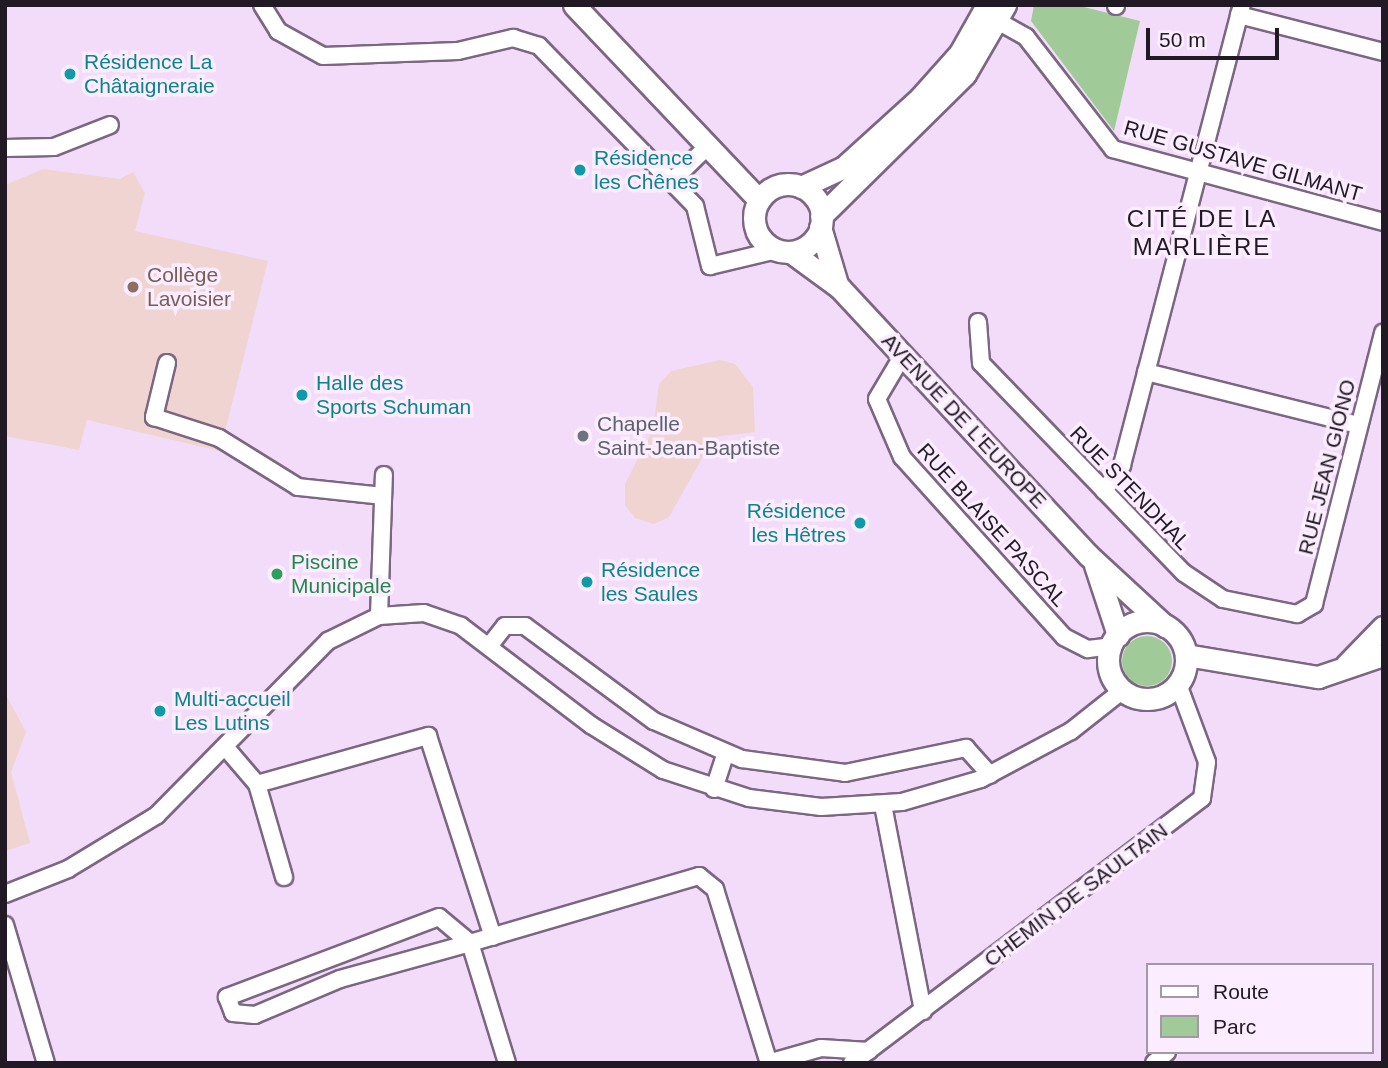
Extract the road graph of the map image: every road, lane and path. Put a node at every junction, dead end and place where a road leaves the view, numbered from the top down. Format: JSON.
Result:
{"nodes":[{"id":1,"x":262,"y":5,"type":"edge"},
{"id":2,"x":574,"y":5,"type":"edge"},
{"id":3,"x":1240,"y":10,"type":"edge"},
{"id":4,"x":994,"y":11,"type":"edge"},
{"id":5,"x":1383,"y":52,"type":"edge"},
{"id":6,"x":110,"y":125,"type":"dead end"},
{"id":7,"x":708,"y":146,"type":"junction"},
{"id":8,"x":5,"y":148,"type":"edge"},
{"id":9,"x":1198,"y":173,"type":"junction"},
{"id":10,"x":673,"y":180,"type":"junction"},
{"id":11,"x":801,"y":187,"type":"junction"},
{"id":12,"x":759,"y":200,"type":"junction"},
{"id":13,"x":821,"y":221,"type":"junction"},
{"id":14,"x":1383,"y":222,"type":"edge"},
{"id":15,"x":784,"y":251,"type":"junction"},
{"id":16,"x":840,"y":288,"type":"junction"},
{"id":17,"x":978,"y":322,"type":"dead end"},
{"id":18,"x":1383,"y":333,"type":"edge"},
{"id":19,"x":903,"y":355,"type":"junction"},
{"id":20,"x":167,"y":363,"type":"dead end"},
{"id":21,"x":1146,"y":372,"type":"junction"},
{"id":22,"x":1359,"y":425,"type":"junction"},
{"id":23,"x":384,"y":475,"type":"dead end"},
{"id":24,"x":1104,"y":491,"type":"junction"},
{"id":25,"x":383,"y":496,"type":"junction"},
{"id":26,"x":1088,"y":555,"type":"junction"},
{"id":27,"x":1310,"y":611,"type":"joint"},
{"id":28,"x":379,"y":616,"type":"junction"},
{"id":29,"x":1165,"y":626,"type":"junction"},
{"id":30,"x":1383,"y":627,"type":"edge"},
{"id":31,"x":1115,"y":641,"type":"junction"},
{"id":32,"x":1383,"y":644,"type":"edge"},
{"id":33,"x":490,"y":645,"type":"junction"},
{"id":34,"x":1186,"y":655,"type":"junction"},
{"id":35,"x":1383,"y":655,"type":"edge"},
{"id":36,"x":1345,"y":667,"type":"junction"},
{"id":37,"x":1178,"y":684,"type":"junction"},
{"id":38,"x":1123,"y":690,"type":"junction"},
{"id":39,"x":227,"y":749,"type":"junction"},
{"id":40,"x":726,"y":754,"type":"junction"},
{"id":41,"x":990,"y":775,"type":"junction"},
{"id":42,"x":257,"y":784,"type":"junction"},
{"id":43,"x":714,"y":789,"type":"junction"},
{"id":44,"x":883,"y":805,"type":"junction"},
{"id":45,"x":284,"y":877,"type":"dead end"},
{"id":46,"x":5,"y":894,"type":"edge"},
{"id":47,"x":5,"y":925,"type":"edge"},
{"id":48,"x":493,"y":937,"type":"junction"},
{"id":49,"x":470,"y":943,"type":"junction"},
{"id":50,"x":923,"y":1011,"type":"junction"},
{"id":51,"x":869,"y":1051,"type":"junction"},
{"id":52,"x":46,"y":1063,"type":"edge"},
{"id":53,"x":507,"y":1063,"type":"edge"},
{"id":54,"x":769,"y":1063,"type":"edge"},
{"id":55,"x":852,"y":1063,"type":"edge"}],
"edges":[{"from":1,"to":10,"type":"street"},
{"from":2,"to":7,"type":"street"},
{"from":3,"to":5,"type":"street"},
{"from":3,"to":9,"type":"street"},
{"from":4,"to":9,"type":"street","name":"RUE GUSTAVE GILMANT"},
{"from":4,"to":11,"type":"street"},
{"from":4,"to":13,"type":"street"},
{"from":6,"to":8,"type":"street"},
{"from":7,"to":10,"type":"street"},
{"from":7,"to":12,"type":"street"},
{"from":9,"to":14,"type":"street","name":"RUE GUSTAVE GILMANT"},
{"from":9,"to":21,"type":"street"},
{"from":10,"to":15,"type":"street"},
{"from":11,"to":12,"type":"street"},
{"from":11,"to":13,"type":"street"},
{"from":12,"to":15,"type":"street"},
{"from":13,"to":15,"type":"street"},
{"from":13,"to":16,"type":"street","name":"AVENUE DE L'EUROPE"},
{"from":15,"to":16,"type":"street","name":"AVENUE DE L'EUROPE"},
{"from":16,"to":19,"type":"street","name":"AVENUE DE L'EUROPE"},
{"from":17,"to":24,"type":"street","name":"RUE STENDHAL"},
{"from":18,"to":22,"type":"street","name":"RUE JEAN GIONO"},
{"from":19,"to":26,"type":"street","name":"AVENUE DE L'EUROPE"},
{"from":19,"to":31,"type":"street","name":"RUE BLAISE PASCAL"},
{"from":20,"to":25,"type":"street"},
{"from":21,"to":22,"type":"street"},
{"from":21,"to":24,"type":"street"},
{"from":22,"to":27,"type":"street","name":"RUE JEAN GIONO"},
{"from":23,"to":25,"type":"street"},
{"from":24,"to":27,"type":"street","name":"RUE STENDHAL"},
{"from":25,"to":28,"type":"street"},
{"from":26,"to":29,"type":"street","name":"AVENUE DE L'EUROPE"},
{"from":26,"to":31,"type":"street","name":"AVENUE DE L'EUROPE"},
{"from":28,"to":33,"type":"street"},
{"from":28,"to":39,"type":"street"},
{"from":29,"to":31,"type":"street"},
{"from":29,"to":34,"type":"street"},
{"from":30,"to":32,"type":"street"},
{"from":30,"to":36,"type":"street"},
{"from":31,"to":38,"type":"street"},
{"from":33,"to":40,"type":"street"},
{"from":33,"to":43,"type":"street"},
{"from":34,"to":36,"type":"street"},
{"from":34,"to":37,"type":"street"},
{"from":35,"to":36,"type":"street"},
{"from":37,"to":38,"type":"street"},
{"from":37,"to":50,"type":"street","name":"CHEMIN DE SAULTAIN"},
{"from":38,"to":41,"type":"street"},
{"from":39,"to":42,"type":"street"},
{"from":39,"to":46,"type":"street"},
{"from":40,"to":41,"type":"street"},
{"from":40,"to":43,"type":"street"},
{"from":41,"to":44,"type":"street"},
{"from":42,"to":45,"type":"street"},
{"from":42,"to":48,"type":"street"},
{"from":43,"to":44,"type":"street"},
{"from":44,"to":50,"type":"street"},
{"from":47,"to":52,"type":"street"},
{"from":48,"to":49,"type":"street"},
{"from":48,"to":54,"type":"street"},
{"from":49,"to":49,"type":"street"},
{"from":49,"to":53,"type":"street"},
{"from":50,"to":51,"type":"street","name":"CHEMIN DE SAULTAIN"},
{"from":51,"to":54,"type":"street"},
{"from":51,"to":55,"type":"street","name":"CHEMIN DE SAULTAIN"}]}
